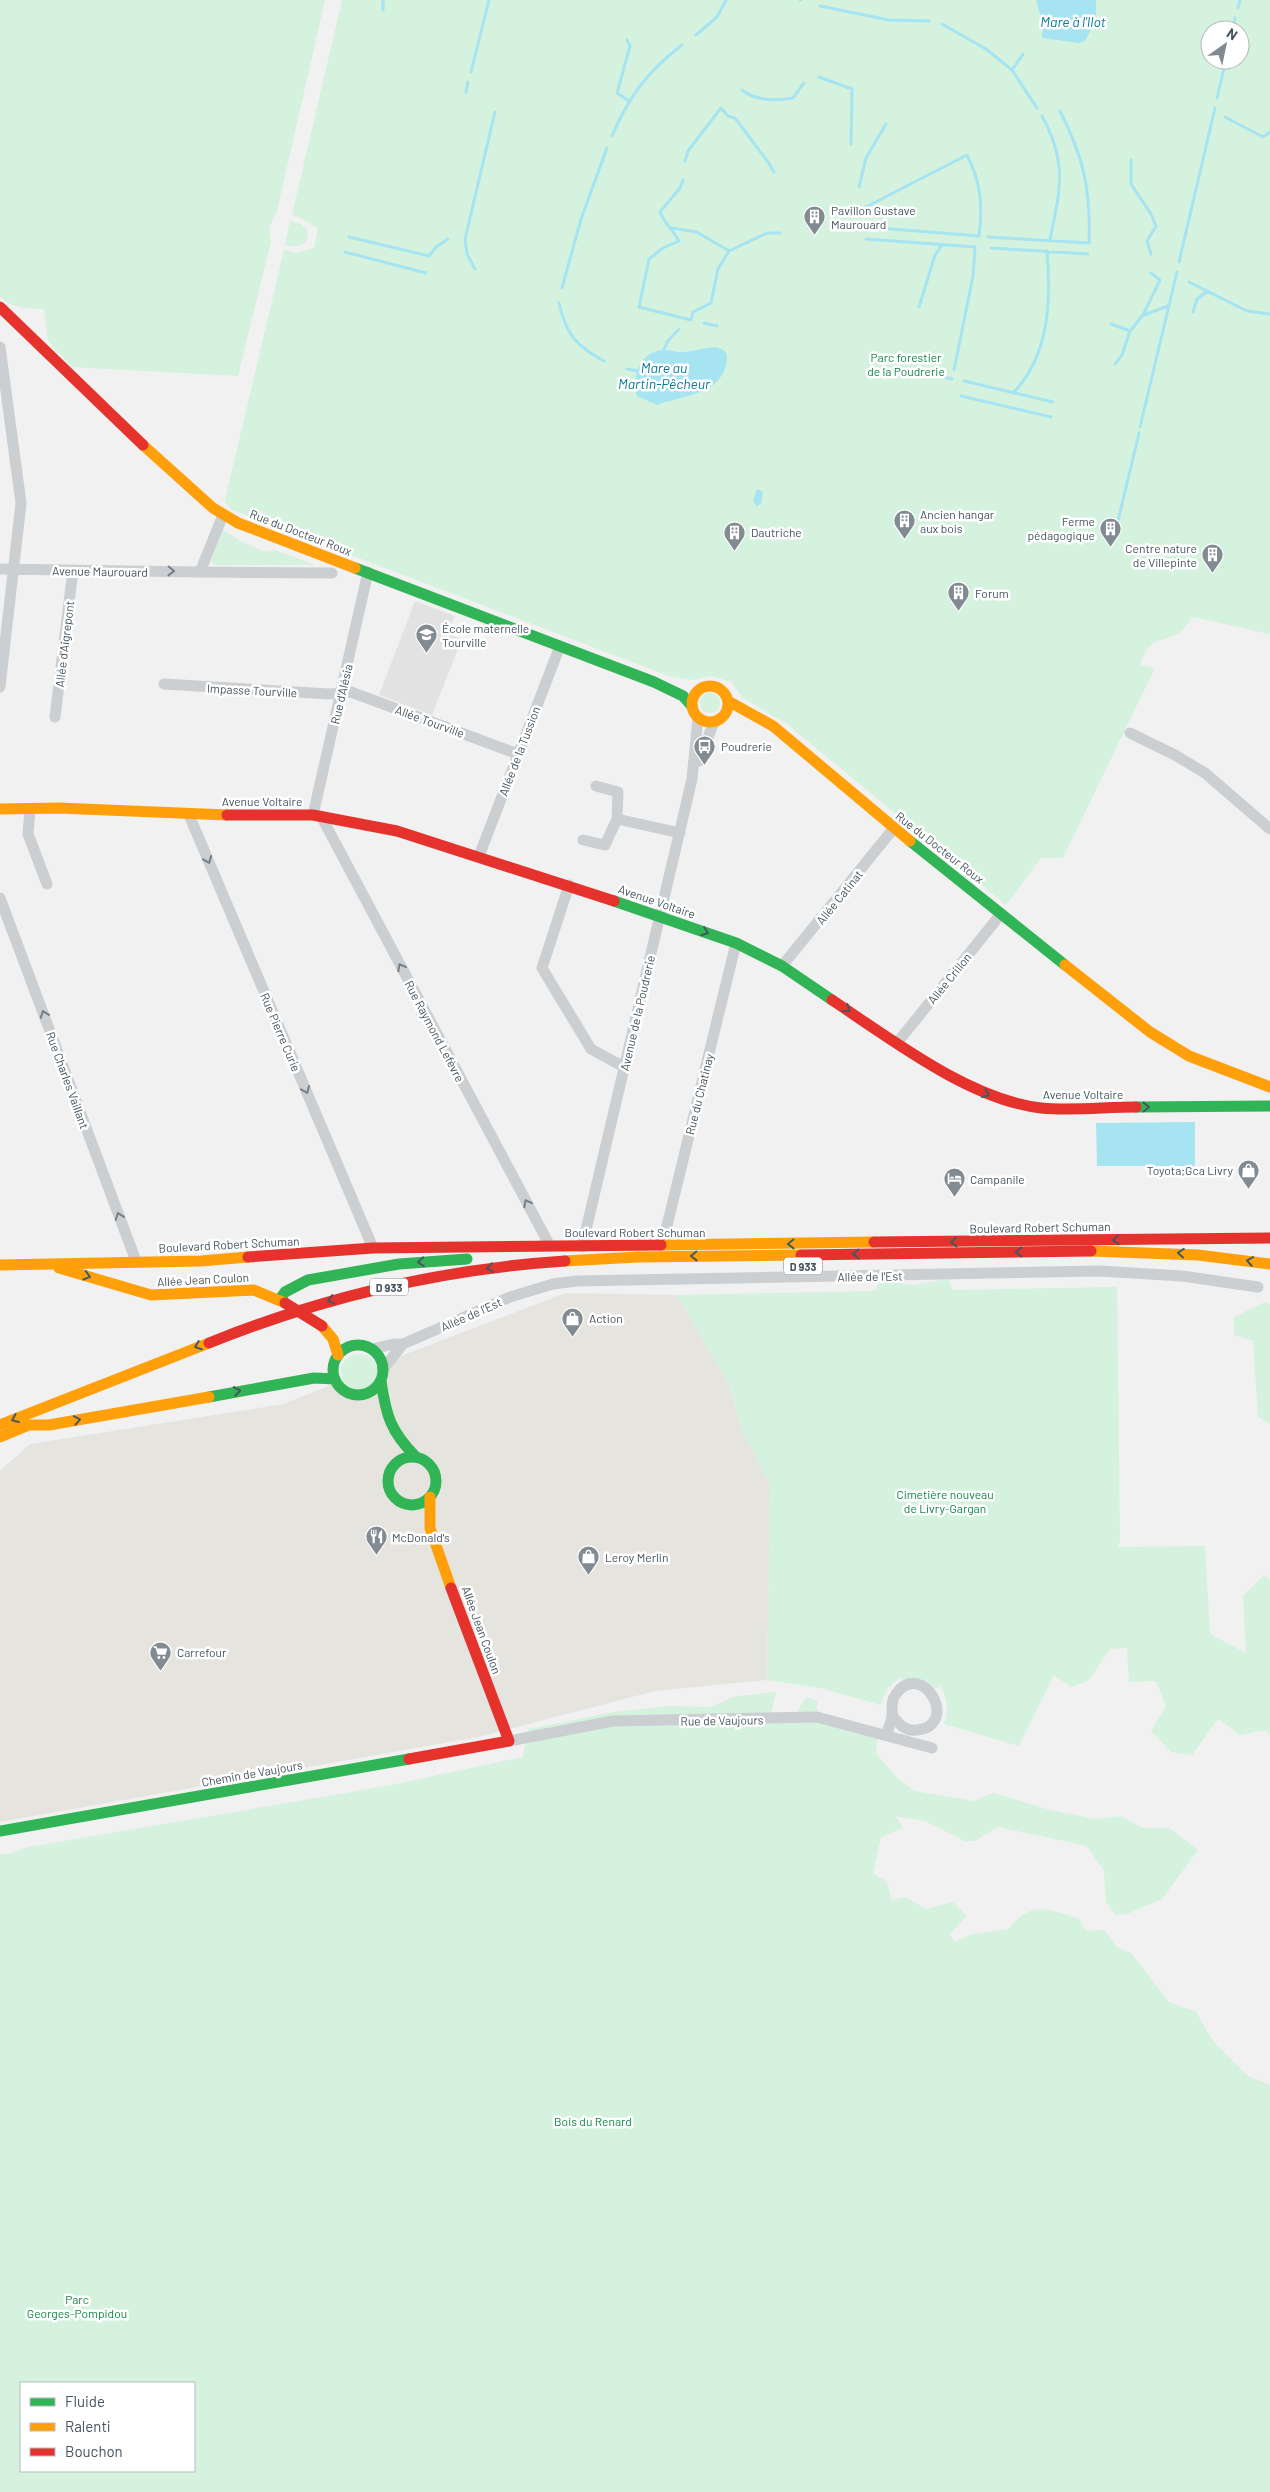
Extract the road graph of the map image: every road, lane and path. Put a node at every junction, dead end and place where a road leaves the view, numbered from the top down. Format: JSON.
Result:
{"nodes":[{"id":1,"x":0,"y":307,"type":"edge"},
{"id":2,"x":0,"y":347,"type":"edge"},
{"id":3,"x":223,"y":515,"type":"junction"},
{"id":4,"x":0,"y":569,"type":"edge"},
{"id":5,"x":13,"y":569,"type":"junction"},
{"id":6,"x":73,"y":570,"type":"junction"},
{"id":7,"x":200,"y":572,"type":"junction"},
{"id":8,"x":368,"y":572,"type":"junction"},
{"id":9,"x":332,"y":573,"type":"dead end"},
{"id":10,"x":560,"y":646,"type":"junction"},
{"id":11,"x":654,"y":682,"type":"junction"},
{"id":12,"x":164,"y":684,"type":"dead end"},
{"id":13,"x":0,"y":687,"type":"edge"},
{"id":14,"x":699,"y":690,"type":"junction"},
{"id":15,"x":340,"y":693,"type":"junction"},
{"id":16,"x":728,"y":701,"type":"junction"},
{"id":17,"x":692,"y":706,"type":"junction"},
{"id":18,"x":55,"y":717,"type":"dead end"},
{"id":19,"x":698,"y":718,"type":"junction"},
{"id":20,"x":718,"y":720,"type":"junction"},
{"id":21,"x":1130,"y":733,"type":"dead end"},
{"id":22,"x":793,"y":745,"type":"junction"},
{"id":23,"x":518,"y":754,"type":"junction"},
{"id":24,"x":692,"y":779,"type":"junction"},
{"id":25,"x":596,"y":786,"type":"dead end"},
{"id":26,"x":0,"y":808,"type":"edge"},
{"id":27,"x":30,"y":808,"type":"junction"},
{"id":28,"x":190,"y":815,"type":"junction"},
{"id":29,"x":317,"y":816,"type":"junction"},
{"id":30,"x":617,"y":819,"type":"junction"},
{"id":31,"x":894,"y":828,"type":"junction"},
{"id":32,"x":1270,"y":829,"type":"edge"},
{"id":33,"x":680,"y":834,"type":"junction"},
{"id":34,"x":583,"y":840,"type":"dead end"},
{"id":35,"x":479,"y":856,"type":"junction"},
{"id":36,"x":47,"y":884,"type":"dead end"},
{"id":37,"x":569,"y":885,"type":"junction"},
{"id":38,"x":0,"y":898,"type":"edge"},
{"id":39,"x":1001,"y":914,"type":"junction"},
{"id":40,"x":659,"y":916,"type":"junction"},
{"id":41,"x":736,"y":943,"type":"junction"},
{"id":42,"x":782,"y":966,"type":"junction"},
{"id":43,"x":897,"y":1043,"type":"junction"},
{"id":44,"x":624,"y":1067,"type":"junction"},
{"id":45,"x":1270,"y":1087,"type":"edge"},
{"id":46,"x":1270,"y":1106,"type":"edge"},
{"id":47,"x":1270,"y":1238,"type":"edge"},
{"id":48,"x":550,"y":1246,"type":"junction"},
{"id":49,"x":662,"y":1246,"type":"junction"},
{"id":50,"x":582,"y":1247,"type":"junction"},
{"id":51,"x":373,"y":1248,"type":"junction"},
{"id":52,"x":136,"y":1261,"type":"junction"},
{"id":53,"x":121,"y":1262,"type":"junction"},
{"id":54,"x":538,"y":1262,"type":"junction"},
{"id":55,"x":44,"y":1264,"type":"junction"},
{"id":56,"x":1270,"y":1264,"type":"edge"},
{"id":57,"x":0,"y":1265,"type":"edge"},
{"id":58,"x":1270,"y":1276,"type":"edge"},
{"id":59,"x":308,"y":1280,"type":"junction"},
{"id":60,"x":1258,"y":1287,"type":"dead end"},
{"id":61,"x":129,"y":1290,"type":"junction"},
{"id":62,"x":254,"y":1290,"type":"junction"},
{"id":63,"x":283,"y":1301,"type":"junction"},
{"id":64,"x":325,"y":1328,"type":"junction"},
{"id":65,"x":403,"y":1344,"type":"junction"},
{"id":66,"x":359,"y":1345,"type":"junction"},
{"id":67,"x":372,"y":1350,"type":"junction"},
{"id":68,"x":338,"y":1355,"type":"junction"},
{"id":69,"x":383,"y":1369,"type":"junction"},
{"id":70,"x":335,"y":1379,"type":"junction"},
{"id":71,"x":381,"y":1381,"type":"junction"},
{"id":72,"x":364,"y":1394,"type":"junction"},
{"id":73,"x":385,"y":1410,"type":"junction"},
{"id":74,"x":0,"y":1425,"type":"edge"},
{"id":75,"x":29,"y":1426,"type":"junction"},
{"id":76,"x":0,"y":1436,"type":"edge"},
{"id":77,"x":399,"y":1440,"type":"junction"},
{"id":78,"x":416,"y":1458,"type":"junction"},
{"id":79,"x":397,"y":1463,"type":"junction"},
{"id":80,"x":430,"y":1497,"type":"junction"},
{"id":81,"x":411,"y":1504,"type":"junction"},
{"id":82,"x":430,"y":1528,"type":"junction"},
{"id":83,"x":892,"y":1715,"type":"junction"},
{"id":84,"x":929,"y":1726,"type":"junction"},
{"id":85,"x":886,"y":1735,"type":"junction"},
{"id":86,"x":509,"y":1741,"type":"junction"},
{"id":87,"x":0,"y":1831,"type":"edge"}],
"edges":[{"from":1,"to":3,"type":"main road","name":"Rue du Docteur Roux"},
{"from":2,"to":5,"type":"street"},
{"from":3,"to":7,"type":"street"},
{"from":3,"to":8,"type":"main road","name":"Rue du Docteur Roux"},
{"from":4,"to":5,"type":"street","name":"Avenue Maurouard"},
{"from":5,"to":6,"type":"street","name":"Avenue Maurouard"},
{"from":5,"to":13,"type":"street"},
{"from":6,"to":7,"type":"street","name":"Avenue Maurouard","one_way":true},
{"from":6,"to":18,"type":"street","name":"Allée d'Aigrepont"},
{"from":7,"to":9,"type":"street","name":"Avenue Maurouard"},
{"from":8,"to":10,"type":"main road","name":"Rue du Docteur Roux"},
{"from":8,"to":15,"type":"street","name":"Rue d'Alésia"},
{"from":10,"to":11,"type":"main road","name":"Rue du Docteur Roux"},
{"from":10,"to":23,"type":"street","name":"Allée de la Tussion"},
{"from":11,"to":14,"type":"main road","name":"Rue du Docteur Roux"},
{"from":11,"to":17,"type":"main road","name":"Rue du Docteur Roux"},
{"from":12,"to":15,"type":"street","name":"Impasse Tourville"},
{"from":14,"to":16,"type":"main road"},
{"from":14,"to":17,"type":"main road"},
{"from":15,"to":23,"type":"street","name":"Allée Tourville"},
{"from":15,"to":29,"type":"street","name":"Rue d'Alésia"},
{"from":16,"to":20,"type":"main road"},
{"from":16,"to":22,"type":"main road","name":"Rue du Docteur Roux"},
{"from":17,"to":19,"type":"main road"},
{"from":19,"to":20,"type":"main road"},
{"from":19,"to":24,"type":"street","name":"Avenue de la Poudrerie"},
{"from":20,"to":22,"type":"main road","name":"Rue du Docteur Roux"},
{"from":20,"to":24,"type":"street","name":"Avenue de la Poudrerie"},
{"from":21,"to":32,"type":"street"},
{"from":22,"to":31,"type":"main road","name":"Rue du Docteur Roux"},
{"from":23,"to":35,"type":"street","name":"Allée de la Tussion"},
{"from":24,"to":33,"type":"street","name":"Avenue de la Poudrerie"},
{"from":25,"to":30,"type":"street"},
{"from":26,"to":27,"type":"main road","name":"Avenue Voltaire"},
{"from":27,"to":28,"type":"main road","name":"Avenue Voltaire"},
{"from":27,"to":36,"type":"street"},
{"from":28,"to":29,"type":"main road","name":"Avenue Voltaire"},
{"from":28,"to":51,"type":"street","name":"Rue Pierre Curie","one_way":true},
{"from":29,"to":35,"type":"main road","name":"Avenue Voltaire"},
{"from":48,"to":29,"type":"street","name":"Rue Raymond Lefèvre","one_way":true},
{"from":30,"to":33,"type":"street"},
{"from":30,"to":34,"type":"street"},
{"from":31,"to":39,"type":"main road","name":"Rue du Docteur Roux"},
{"from":31,"to":42,"type":"street","name":"Allée Catinat"},
{"from":33,"to":40,"type":"street","name":"Avenue de la Poudrerie"},
{"from":35,"to":37,"type":"main road","name":"Avenue Voltaire"},
{"from":37,"to":40,"type":"main road","name":"Avenue Voltaire"},
{"from":37,"to":44,"type":"street"},
{"from":52,"to":38,"type":"street","name":"Rue Charles Vaillant","one_way":true},
{"from":39,"to":43,"type":"street","name":"Allée Crillon"},
{"from":39,"to":45,"type":"main road","name":"Rue du Docteur Roux"},
{"from":40,"to":41,"type":"main road","name":"Avenue Voltaire","one_way":true},
{"from":40,"to":44,"type":"street","name":"Avenue de la Poudrerie"},
{"from":41,"to":42,"type":"main road","name":"Avenue Voltaire"},
{"from":41,"to":49,"type":"street","name":"Rue du Chatinay"},
{"from":42,"to":43,"type":"main road","name":"Avenue Voltaire","one_way":true},
{"from":43,"to":46,"type":"main road","name":"Avenue Voltaire","one_way":true},
{"from":44,"to":50,"type":"street","name":"Avenue de la Poudrerie"},
{"from":47,"to":49,"type":"main road","name":"Boulevard Robert Schuman","one_way":true},
{"from":48,"to":50,"type":"main road","name":"Boulevard Robert Schuman"},
{"from":48,"to":51,"type":"main road","name":"Boulevard Robert Schuman"},
{"from":49,"to":50,"type":"main road","name":"Boulevard Robert Schuman"},
{"from":51,"to":52,"type":"main road","name":"Boulevard Robert Schuman"},
{"from":52,"to":53,"type":"main road","name":"Boulevard Robert Schuman"},
{"from":53,"to":55,"type":"main road","name":"Boulevard Robert Schuman"},
{"from":53,"to":61,"type":"main road"},
{"from":56,"to":54,"type":"main road","number":"D 933","one_way":true},
{"from":54,"to":59,"type":"main road","one_way":true},
{"from":54,"to":74,"type":"main road","number":"D 933","one_way":true},
{"from":55,"to":57,"type":"main road","name":"Boulevard Robert Schuman"},
{"from":55,"to":61,"type":"main road","name":"Allée Jean Coulon","one_way":true},
{"from":58,"to":75,"type":"main road","number":"D 933"},
{"from":59,"to":62,"type":"main road"},
{"from":59,"to":63,"type":"main road"},
{"from":60,"to":65,"type":"street","name":"Allée de l'Est"},
{"from":61,"to":62,"type":"main road","name":"Allée Jean Coulon"},
{"from":62,"to":63,"type":"main road","name":"Allée Jean Coulon"},
{"from":63,"to":64,"type":"main road","name":"Allée Jean Coulon","bridge":true},
{"from":64,"to":66,"type":"main road","name":"Allée Jean Coulon"},
{"from":64,"to":68,"type":"main road"},
{"from":65,"to":67,"type":"street","name":"Allée de l'Est"},
{"from":65,"to":69,"type":"street","name":"Allée de l'Est"},
{"from":66,"to":67,"type":"main road"},
{"from":66,"to":68,"type":"main road"},
{"from":67,"to":69,"type":"main road"},
{"from":68,"to":70,"type":"main road"},
{"from":69,"to":71,"type":"main road"},
{"from":70,"to":72,"type":"main road"},
{"from":75,"to":70,"type":"main road","one_way":true},
{"from":71,"to":72,"type":"main road"},
{"from":71,"to":73,"type":"main road"},
{"from":72,"to":73,"type":"main road"},
{"from":73,"to":77,"type":"main road"},
{"from":75,"to":76,"type":"main road","number":"D 933"},
{"from":77,"to":78,"type":"main road"},
{"from":77,"to":79,"type":"main road"},
{"from":78,"to":79,"type":"main road"},
{"from":78,"to":80,"type":"main road"},
{"from":79,"to":81,"type":"main road"},
{"from":80,"to":81,"type":"main road"},
{"from":80,"to":82,"type":"main road","name":"Allée Jean Coulon"},
{"from":81,"to":82,"type":"main road","name":"Allée Jean Coulon"},
{"from":82,"to":86,"type":"main road","name":"Allée Jean Coulon"},
{"from":83,"to":84,"type":"street"},
{"from":83,"to":84,"type":"street"},
{"from":83,"to":85,"type":"street"},
{"from":84,"to":85,"type":"street","name":"Rue de Vaujours"},
{"from":85,"to":86,"type":"street","name":"Rue de Vaujours"},
{"from":86,"to":87,"type":"main road","name":"Chemin de Vaujours"}]}
